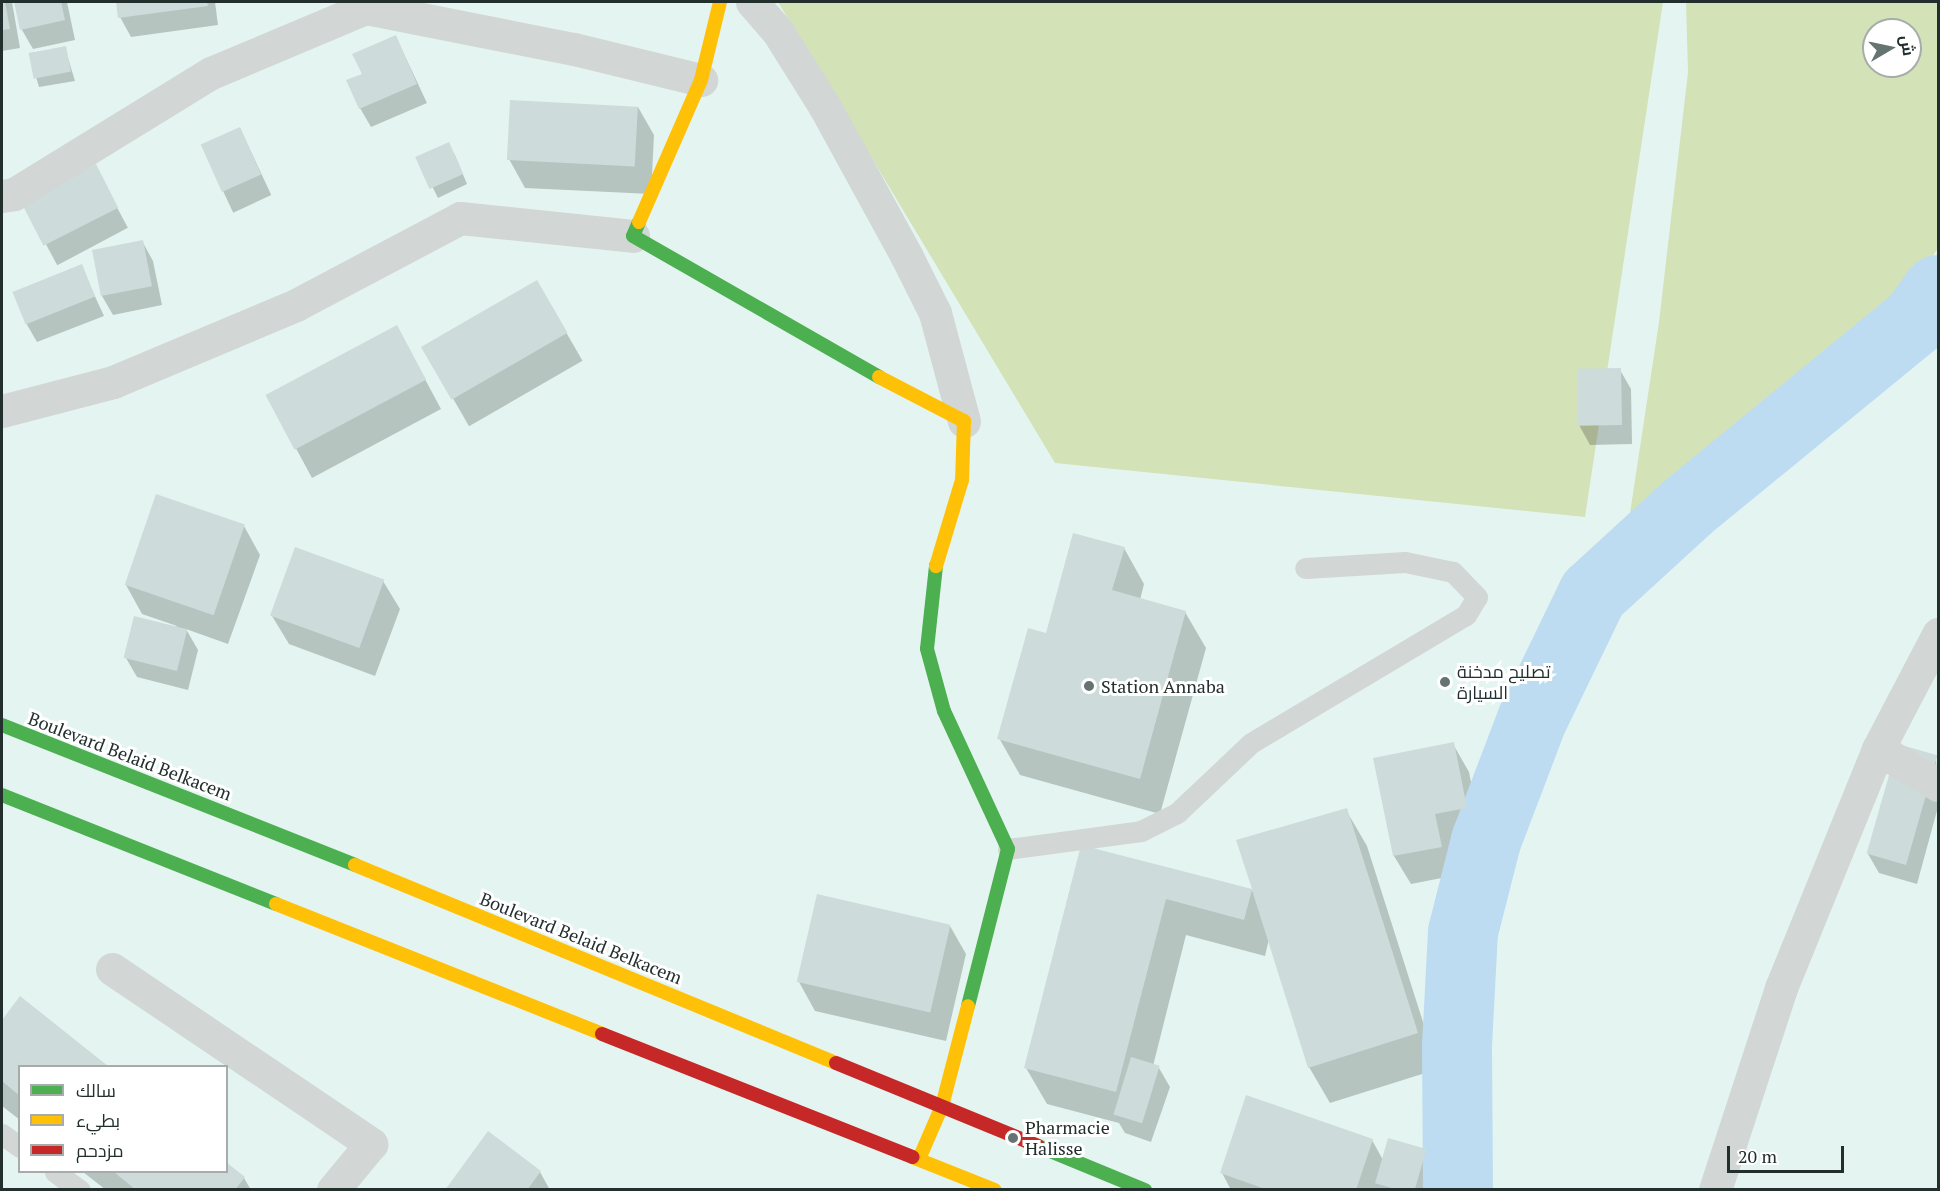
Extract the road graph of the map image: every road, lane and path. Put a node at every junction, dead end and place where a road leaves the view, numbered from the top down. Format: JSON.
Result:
{"nodes":[{"id":1,"x":720,"y":2,"type":"edge"},
{"id":2,"x":752,"y":2,"type":"edge"},
{"id":3,"x":701,"y":80,"type":"junction"},
{"id":4,"x":2,"y":196,"type":"edge"},
{"id":5,"x":633,"y":236,"type":"junction"},
{"id":6,"x":2,"y":411,"type":"edge"},
{"id":7,"x":964,"y":421,"type":"junction"},
{"id":8,"x":1305,"y":568,"type":"dead end"},
{"id":9,"x":1938,"y":634,"type":"edge"},
{"id":10,"x":2,"y":725,"type":"edge"},
{"id":11,"x":1878,"y":750,"type":"junction"},
{"id":12,"x":1938,"y":785,"type":"edge"},
{"id":13,"x":2,"y":795,"type":"edge"},
{"id":14,"x":1008,"y":849,"type":"junction"},
{"id":15,"x":112,"y":969,"type":"dead end"},
{"id":16,"x":942,"y":1106,"type":"junction"},
{"id":17,"x":2,"y":1134,"type":"edge"},
{"id":18,"x":18,"y":1146,"type":"edge"},
{"id":19,"x":919,"y":1159,"type":"junction"},
{"id":20,"x":56,"y":1173,"type":"edge"},
{"id":21,"x":80,"y":1190,"type":"edge"},
{"id":22,"x":333,"y":1190,"type":"edge"},
{"id":23,"x":995,"y":1190,"type":"edge"},
{"id":24,"x":1145,"y":1190,"type":"edge"},
{"id":25,"x":1715,"y":1190,"type":"edge"}],
"edges":[{"from":1,"to":3,"type":"main road"},
{"from":2,"to":7,"type":"street"},
{"from":3,"to":4,"type":"street"},
{"from":3,"to":5,"type":"main road"},
{"from":5,"to":6,"type":"street"},
{"from":5,"to":7,"type":"main road"},
{"from":7,"to":14,"type":"main road"},
{"from":8,"to":14,"type":"lane"},
{"from":9,"to":11,"type":"street"},
{"from":10,"to":16,"type":"main road","name":"Boulevard Belaid Belkacem"},
{"from":11,"to":12,"type":"street"},
{"from":11,"to":25,"type":"street"},
{"from":13,"to":19,"type":"main road"},
{"from":14,"to":16,"type":"main road"},
{"from":15,"to":22,"type":"street"},
{"from":16,"to":19,"type":"main road"},
{"from":16,"to":24,"type":"main road","name":"Boulevard Belaid Belkacem"},
{"from":17,"to":18,"type":"lane"},
{"from":19,"to":23,"type":"main road"},
{"from":20,"to":21,"type":"lane"}]}
